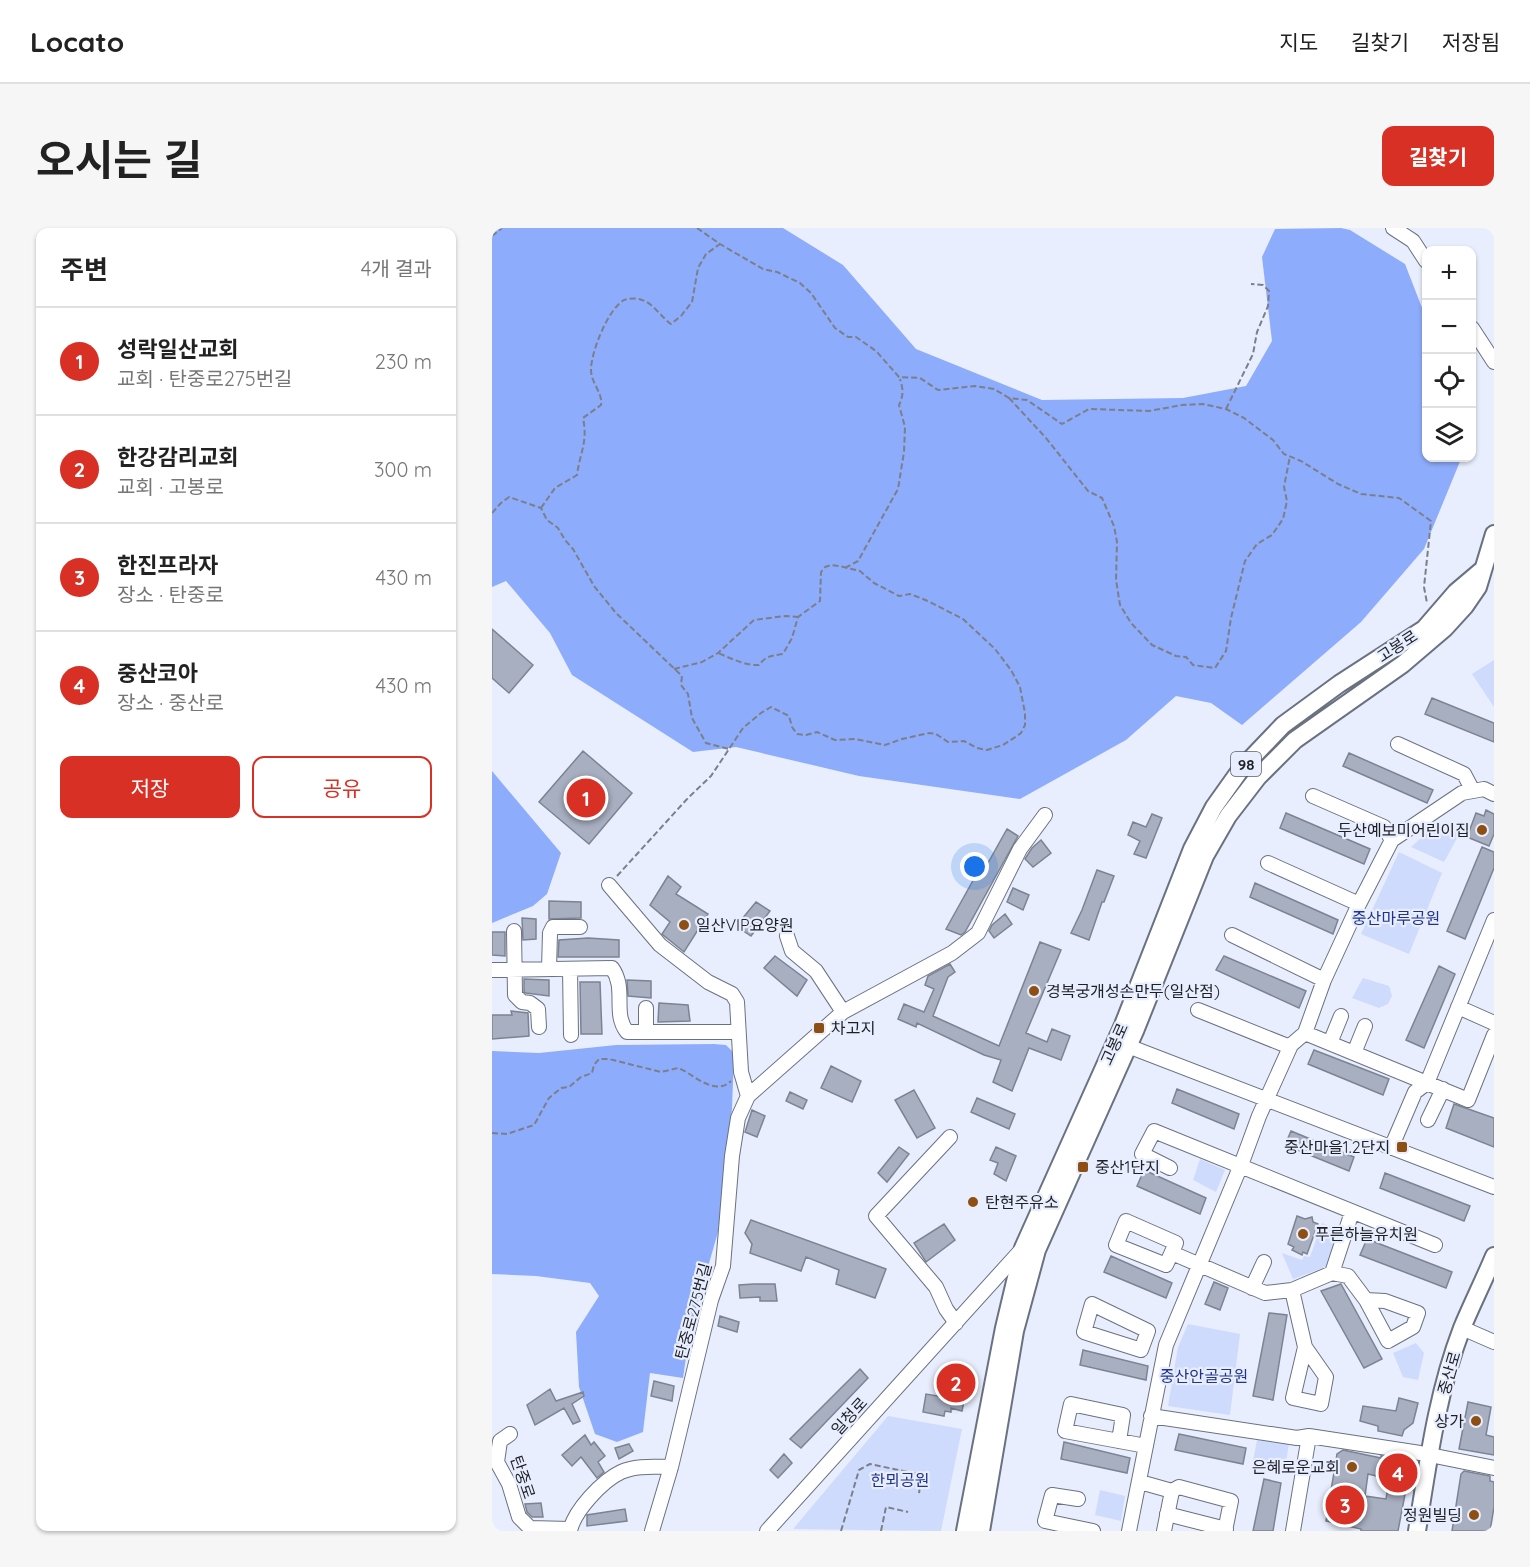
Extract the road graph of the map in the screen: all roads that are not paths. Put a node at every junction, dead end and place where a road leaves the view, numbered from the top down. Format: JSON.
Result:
{"nodes":[{"id":1,"x":1393,"y":228,"type":"edge"},
{"id":2,"x":1422,"y":255,"type":"edge"},
{"id":3,"x":1476,"y":334,"type":"edge"},
{"id":4,"x":1494,"y":362,"type":"edge"},
{"id":5,"x":1494,"y":534,"type":"edge"},
{"id":6,"x":1482,"y":570,"type":"junction"},
{"id":7,"x":1494,"y":587,"type":"edge"},
{"id":8,"x":1398,"y":744,"type":"dead end"},
{"id":9,"x":1473,"y":791,"type":"junction"},
{"id":10,"x":1494,"y":794,"type":"edge"},
{"id":11,"x":1313,"y":796,"type":"dead end"},
{"id":12,"x":1045,"y":815,"type":"dead end"},
{"id":13,"x":1392,"y":840,"type":"junction"},
{"id":14,"x":1268,"y":862,"type":"dead end"},
{"id":15,"x":609,"y":885,"type":"road end"},
{"id":16,"x":1359,"y":904,"type":"junction"},
{"id":17,"x":1494,"y":920,"type":"edge"},
{"id":18,"x":580,"y":927,"type":"dead end"},
{"id":19,"x":514,"y":931,"type":"dead end"},
{"id":20,"x":1232,"y":935,"type":"dead end"},
{"id":21,"x":786,"y":936,"type":"dead end"},
{"id":22,"x":1490,"y":939,"type":"edge"},
{"id":23,"x":549,"y":969,"type":"junction"},
{"id":24,"x":570,"y":969,"type":"junction"},
{"id":25,"x":492,"y":970,"type":"edge"},
{"id":26,"x":515,"y":970,"type":"junction"},
{"id":27,"x":1324,"y":980,"type":"junction"},
{"id":28,"x":1458,"y":1007,"type":"junction"},
{"id":29,"x":646,"y":1008,"type":"dead end"},
{"id":30,"x":1198,"y":1010,"type":"dead end"},
{"id":31,"x":843,"y":1012,"type":"junction"},
{"id":32,"x":1341,"y":1016,"type":"dead end"},
{"id":33,"x":1494,"y":1023,"type":"edge"},
{"id":34,"x":1365,"y":1026,"type":"dead end"},
{"id":35,"x":539,"y":1027,"type":"dead end"},
{"id":36,"x":646,"y":1032,"type":"junction"},
{"id":37,"x":738,"y":1032,"type":"junction"},
{"id":38,"x":1305,"y":1033,"type":"junction"},
{"id":39,"x":571,"y":1035,"type":"dead end"},
{"id":40,"x":1494,"y":1035,"type":"edge"},
{"id":41,"x":1330,"y":1043,"type":"junction"},
{"id":42,"x":1122,"y":1044,"type":"junction"},
{"id":43,"x":1290,"y":1047,"type":"junction"},
{"id":44,"x":1354,"y":1053,"type":"junction"},
{"id":45,"x":1427,"y":1083,"type":"junction"},
{"id":46,"x":1443,"y":1089,"type":"junction"},
{"id":47,"x":748,"y":1096,"type":"junction"},
{"id":48,"x":1267,"y":1100,"type":"junction"},
{"id":49,"x":1428,"y":1120,"type":"dead end"},
{"id":50,"x":950,"y":1137,"type":"dead end"},
{"id":51,"x":1391,"y":1148,"type":"junction"},
{"id":52,"x":1241,"y":1166,"type":"junction"},
{"id":53,"x":1170,"y":1168,"type":"dead end"},
{"id":54,"x":1494,"y":1187,"type":"edge"},
{"id":55,"x":1352,"y":1212,"type":"junction"},
{"id":56,"x":1435,"y":1245,"type":"dead end"},
{"id":57,"x":1023,"y":1248,"type":"junction"},
{"id":58,"x":1172,"y":1253,"type":"dead end"},
{"id":59,"x":1494,"y":1256,"type":"edge"},
{"id":60,"x":1264,"y":1262,"type":"dead end"},
{"id":61,"x":1200,"y":1265,"type":"junction"},
{"id":62,"x":1332,"y":1273,"type":"junction"},
{"id":63,"x":1252,"y":1288,"type":"junction"},
{"id":64,"x":1292,"y":1290,"type":"junction"},
{"id":65,"x":1366,"y":1300,"type":"dead end"},
{"id":66,"x":956,"y":1323,"type":"junction"},
{"id":67,"x":1462,"y":1328,"type":"junction"},
{"id":68,"x":1145,"y":1338,"type":"junction"},
{"id":69,"x":1494,"y":1342,"type":"edge"},
{"id":70,"x":1166,"y":1345,"type":"junction"},
{"id":71,"x":1305,"y":1347,"type":"dead end"},
{"id":72,"x":1151,"y":1416,"type":"junction"},
{"id":73,"x":510,"y":1434,"type":"dead end"},
{"id":74,"x":1309,"y":1436,"type":"junction"},
{"id":75,"x":1119,"y":1441,"type":"dead end"},
{"id":76,"x":1146,"y":1446,"type":"junction"},
{"id":77,"x":1429,"y":1455,"type":"junction"},
{"id":78,"x":671,"y":1467,"type":"junction"},
{"id":79,"x":1494,"y":1468,"type":"edge"},
{"id":80,"x":1140,"y":1482,"type":"junction"},
{"id":81,"x":1172,"y":1491,"type":"junction"},
{"id":82,"x":1078,"y":1499,"type":"dead end"},
{"id":83,"x":1167,"y":1514,"type":"junction"},
{"id":84,"x":570,"y":1530,"type":"edge"},
{"id":85,"x":1226,"y":1530,"type":"edge"},
{"id":86,"x":652,"y":1531,"type":"edge"},
{"id":87,"x":767,"y":1531,"type":"edge"},
{"id":88,"x":965,"y":1531,"type":"edge"},
{"id":89,"x":981,"y":1531,"type":"edge"},
{"id":90,"x":1093,"y":1531,"type":"edge"},
{"id":91,"x":1129,"y":1531,"type":"edge"},
{"id":92,"x":1164,"y":1531,"type":"edge"},
{"id":93,"x":1293,"y":1531,"type":"edge"},
{"id":94,"x":1417,"y":1531,"type":"edge"}],
"edges":[{"from":1,"to":2,"type":"street"},
{"from":3,"to":4,"type":"street"},
{"from":5,"to":6,"type":"main road"},
{"from":6,"to":7,"type":"main road"},
{"from":6,"to":42,"type":"main road","name":"고봉로","number":"98"},
{"from":8,"to":9,"type":"street"},
{"from":9,"to":10,"type":"street"},
{"from":9,"to":13,"type":"street"},
{"from":11,"to":13,"type":"street"},
{"from":12,"to":31,"type":"street","name":"탄중로275번길"},
{"from":13,"to":16,"type":"street"},
{"from":14,"to":16,"type":"street"},
{"from":15,"to":37,"type":"street"},
{"from":16,"to":27,"type":"street"},
{"from":17,"to":22,"type":"street"},
{"from":18,"to":23,"type":"street"},
{"from":19,"to":26,"type":"street"},
{"from":20,"to":27,"type":"street"},
{"from":21,"to":31,"type":"street"},
{"from":22,"to":28,"type":"street"},
{"from":23,"to":24,"type":"street"},
{"from":23,"to":26,"type":"street"},
{"from":24,"to":36,"type":"street"},
{"from":24,"to":39,"type":"street"},
{"from":25,"to":26,"type":"street"},
{"from":26,"to":35,"type":"street"},
{"from":27,"to":38,"type":"street"},
{"from":28,"to":33,"type":"street"},
{"from":28,"to":45,"type":"street"},
{"from":29,"to":36,"type":"street"},
{"from":30,"to":43,"type":"street"},
{"from":31,"to":47,"type":"street","name":"탄중로275번길"},
{"from":32,"to":41,"type":"street"},
{"from":34,"to":44,"type":"street"},
{"from":36,"to":37,"type":"street"},
{"from":37,"to":47,"type":"street"},
{"from":38,"to":41,"type":"street"},
{"from":38,"to":43,"type":"street"},
{"from":40,"to":46,"type":"street"},
{"from":41,"to":44,"type":"street"},
{"from":42,"to":48,"type":"street"},
{"from":42,"to":57,"type":"main road","name":"고봉로","number":"98"},
{"from":42,"to":89,"type":"main road","name":"고봉로","number":"98"},
{"from":43,"to":48,"type":"street"},
{"from":44,"to":45,"type":"street"},
{"from":45,"to":46,"type":"street"},
{"from":45,"to":51,"type":"street"},
{"from":46,"to":49,"type":"street"},
{"from":47,"to":78,"type":"street","name":"탄중로275번길"},
{"from":48,"to":51,"type":"street"},
{"from":48,"to":52,"type":"street"},
{"from":50,"to":66,"type":"street"},
{"from":51,"to":54,"type":"street"},
{"from":52,"to":53,"type":"street"},
{"from":52,"to":55,"type":"street"},
{"from":52,"to":61,"type":"street"},
{"from":55,"to":56,"type":"street"},
{"from":55,"to":62,"type":"street"},
{"from":57,"to":66,"type":"street","name":"일청로"},
{"from":57,"to":88,"type":"main road","name":"고봉로","number":"98"},
{"from":58,"to":61,"type":"street"},
{"from":59,"to":67,"type":"main road","name":"중산로"},
{"from":60,"to":63,"type":"street"},
{"from":61,"to":63,"type":"street"},
{"from":61,"to":70,"type":"street"},
{"from":62,"to":64,"type":"street"},
{"from":62,"to":65,"type":"street"},
{"from":63,"to":64,"type":"street"},
{"from":64,"to":71,"type":"street"},
{"from":66,"to":87,"type":"street","name":"일청로"},
{"from":67,"to":69,"type":"street"},
{"from":67,"to":77,"type":"main road","name":"중산로"},
{"from":68,"to":68,"type":"street"},
{"from":68,"to":70,"type":"street"},
{"from":70,"to":72,"type":"street"},
{"from":72,"to":74,"type":"street"},
{"from":72,"to":76,"type":"street"},
{"from":73,"to":84,"type":"street","name":"탄중로"},
{"from":74,"to":77,"type":"street"},
{"from":74,"to":93,"type":"street"},
{"from":75,"to":76,"type":"street"},
{"from":76,"to":80,"type":"street"},
{"from":77,"to":79,"type":"street"},
{"from":77,"to":94,"type":"main road","name":"중산로"},
{"from":78,"to":84,"type":"street"},
{"from":78,"to":86,"type":"street","name":"탄중로275번길"},
{"from":80,"to":81,"type":"street"},
{"from":80,"to":91,"type":"street"},
{"from":81,"to":83,"type":"street"},
{"from":81,"to":85,"type":"street"},
{"from":82,"to":90,"type":"street"},
{"from":83,"to":85,"type":"street"},
{"from":83,"to":92,"type":"street"}]}
